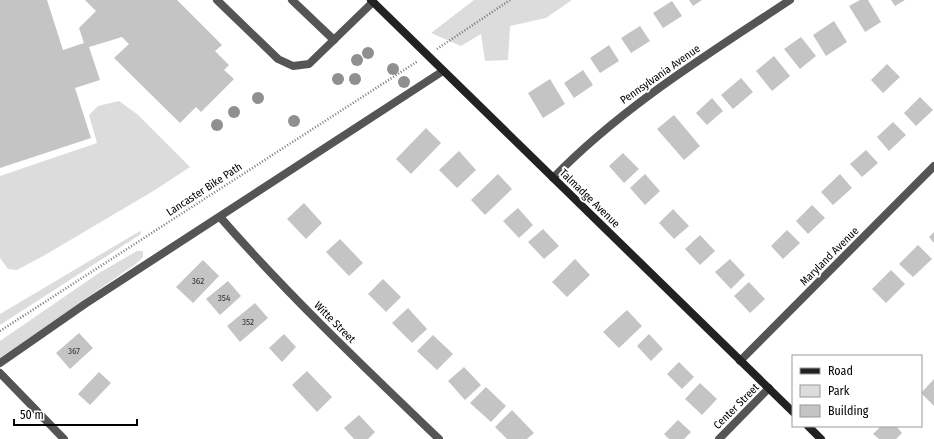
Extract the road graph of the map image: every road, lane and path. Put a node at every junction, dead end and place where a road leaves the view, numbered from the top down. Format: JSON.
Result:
{"nodes":[{"id":1,"x":217,"y":0,"type":"edge"},
{"id":2,"x":292,"y":0,"type":"edge"},
{"id":3,"x":510,"y":0,"type":"edge"},
{"id":4,"x":790,"y":0,"type":"edge"},
{"id":5,"x":372,"y":1,"type":"edge"},
{"id":6,"x":334,"y":40,"type":"junction"},
{"id":7,"x":437,"y":49,"type":"dead end"},
{"id":8,"x":417,"y":61,"type":"dead end"},
{"id":9,"x":443,"y":71,"type":"junction"},
{"id":10,"x":934,"y":166,"type":"edge"},
{"id":11,"x":553,"y":178,"type":"junction"},
{"id":12,"x":220,"y":217,"type":"junction"},
{"id":13,"x":0,"y":331,"type":"edge"},
{"id":14,"x":740,"y":361,"type":"junction"},
{"id":15,"x":0,"y":363,"type":"edge"},
{"id":16,"x":0,"y":373,"type":"edge"},
{"id":17,"x":769,"y":388,"type":"junction"},
{"id":18,"x":792,"y":411,"type":"edge"},
{"id":19,"x":809,"y":427,"type":"edge"},
{"id":20,"x":64,"y":439,"type":"edge"},
{"id":21,"x":439,"y":439,"type":"edge"},
{"id":22,"x":719,"y":439,"type":"edge"},
{"id":23,"x":821,"y":439,"type":"edge"}],
"edges":[{"from":1,"to":6,"type":"street"},
{"from":2,"to":6,"type":"street"},
{"from":3,"to":7,"type":"path"},
{"from":4,"to":11,"type":"street","name":"Pennsylvania Avenue"},
{"from":5,"to":6,"type":"street"},
{"from":5,"to":9,"type":"street","name":"Talmadge Avenue"},
{"from":8,"to":13,"type":"path","name":"Lancaster Bike Path"},
{"from":9,"to":11,"type":"street","name":"Talmadge Avenue"},
{"from":9,"to":12,"type":"street"},
{"from":10,"to":14,"type":"street","name":"Maryland Avenue"},
{"from":11,"to":14,"type":"street","name":"Talmadge Avenue"},
{"from":12,"to":15,"type":"street"},
{"from":12,"to":21,"type":"street","name":"Witte Street"},
{"from":14,"to":17,"type":"street","name":"Talmadge Avenue"},
{"from":16,"to":20,"type":"street"},
{"from":17,"to":18,"type":"street","name":"Talmadge Avenue"},
{"from":17,"to":22,"type":"street","name":"Center Street"},
{"from":19,"to":23,"type":"street"}]}
